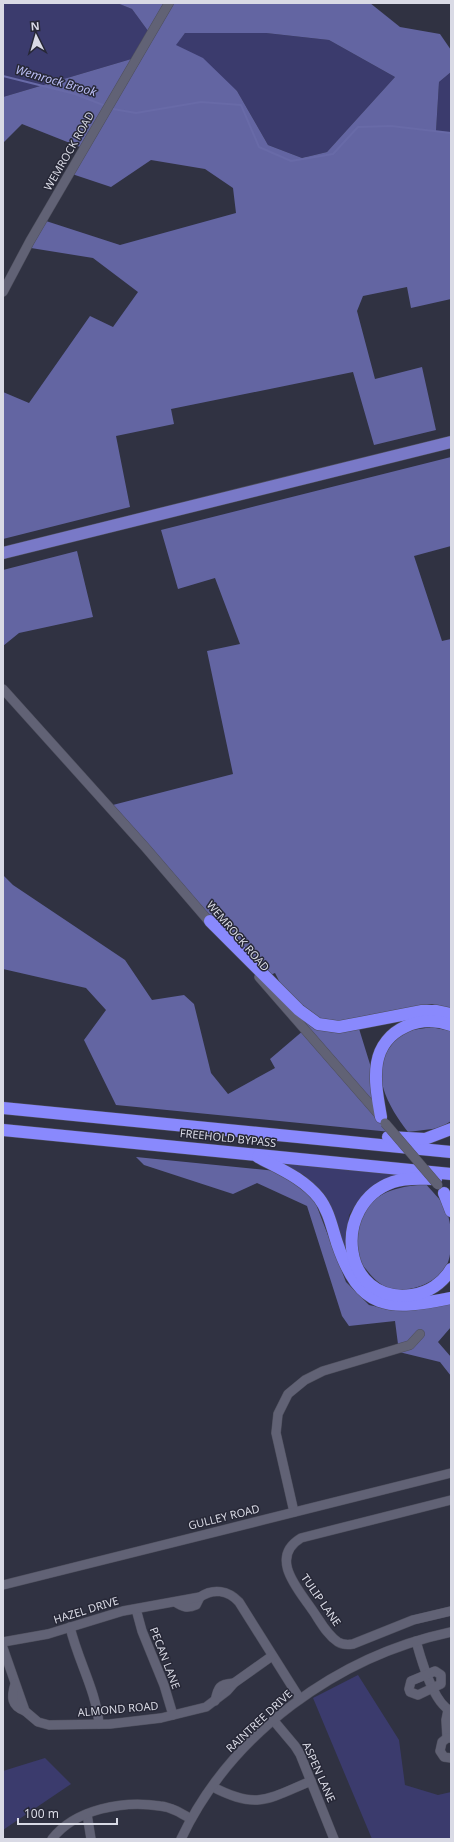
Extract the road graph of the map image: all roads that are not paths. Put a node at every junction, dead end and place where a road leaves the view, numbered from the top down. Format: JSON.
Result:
{"nodes":[{"id":1,"x":169,"y":3,"type":"edge"},
{"id":2,"x":3,"y":292,"type":"edge"},
{"id":3,"x":451,"y":442,"type":"edge"},
{"id":4,"x":3,"y":553,"type":"edge"},
{"id":5,"x":3,"y":689,"type":"edge"},
{"id":6,"x":210,"y":921,"type":"junction"},
{"id":7,"x":451,"y":1014,"type":"edge"},
{"id":8,"x":451,"y":1025,"type":"edge"},
{"id":9,"x":3,"y":1108,"type":"edge"},
{"id":10,"x":383,"y":1120,"type":"junction"},
{"id":11,"x":451,"y":1129,"type":"edge"},
{"id":12,"x":3,"y":1130,"type":"edge"},
{"id":13,"x":273,"y":1135,"type":"junction"},
{"id":14,"x":451,"y":1152,"type":"edge"},
{"id":15,"x":254,"y":1155,"type":"junction"},
{"id":16,"x":451,"y":1174,"type":"edge"},
{"id":17,"x":451,"y":1180,"type":"edge"},
{"id":18,"x":444,"y":1193,"type":"edge"},
{"id":19,"x":451,"y":1211,"type":"edge"},
{"id":20,"x":451,"y":1269,"type":"edge"},
{"id":21,"x":451,"y":1298,"type":"edge"},
{"id":22,"x":420,"y":1334,"type":"dead end"},
{"id":23,"x":451,"y":1473,"type":"edge"},
{"id":24,"x":451,"y":1500,"type":"edge"},
{"id":25,"x":294,"y":1512,"type":"junction"},
{"id":26,"x":3,"y":1585,"type":"edge"},
{"id":27,"x":136,"y":1609,"type":"junction"},
{"id":28,"x":451,"y":1611,"type":"edge"},
{"id":29,"x":70,"y":1627,"type":"junction"},
{"id":30,"x":451,"y":1632,"type":"edge"},
{"id":31,"x":416,"y":1641,"type":"junction"},
{"id":32,"x":3,"y":1642,"type":"edge"},
{"id":33,"x":3,"y":1648,"type":"edge"},
{"id":34,"x":272,"y":1656,"type":"junction"},
{"id":35,"x":426,"y":1674,"type":"junction"},
{"id":36,"x":433,"y":1688,"type":"junction"},
{"id":37,"x":300,"y":1699,"type":"junction"},
{"id":38,"x":450,"y":1711,"type":"edge"},
{"id":39,"x":173,"y":1716,"type":"junction"},
{"id":40,"x":274,"y":1721,"type":"junction"},
{"id":41,"x":99,"y":1724,"type":"junction"},
{"id":42,"x":449,"y":1738,"type":"edge"},
{"id":43,"x":451,"y":1758,"type":"edge"},
{"id":44,"x":311,"y":1780,"type":"junction"},
{"id":45,"x":213,"y":1787,"type":"junction"},
{"id":46,"x":87,"y":1814,"type":"junction"},
{"id":47,"x":192,"y":1818,"type":"junction"},
{"id":48,"x":52,"y":1839,"type":"edge"},
{"id":49,"x":91,"y":1839,"type":"edge"},
{"id":50,"x":181,"y":1839,"type":"edge"},
{"id":51,"x":334,"y":1839,"type":"edge"}],
"edges":[{"from":1,"to":2,"type":"street","name":"WEMROCK ROAD"},
{"from":3,"to":4,"type":"main road"},
{"from":5,"to":6,"type":"street","name":"WEMROCK ROAD"},
{"from":6,"to":7,"type":"highway"},
{"from":6,"to":10,"type":"street","name":"WEMROCK ROAD"},
{"from":8,"to":10,"type":"highway"},
{"from":9,"to":13,"type":"highway","name":"FREEHOLD BYPASS"},
{"from":10,"to":18,"type":"street","name":"WEMROCK ROAD","bridge":true},
{"from":11,"to":13,"type":"highway"},
{"from":12,"to":15,"type":"highway","name":"FREEHOLD BYPASS"},
{"from":13,"to":14,"type":"highway","name":"FREEHOLD BYPASS"},
{"from":15,"to":16,"type":"highway","name":"FREEHOLD BYPASS"},
{"from":15,"to":21,"type":"highway"},
{"from":17,"to":20,"type":"highway"},
{"from":18,"to":19,"type":"highway"},
{"from":22,"to":25,"type":"street"},
{"from":23,"to":25,"type":"street","name":"GULLEY ROAD"},
{"from":24,"to":28,"type":"street","name":"TULIP LANE"},
{"from":25,"to":26,"type":"street","name":"GULLEY ROAD"},
{"from":27,"to":29,"type":"street","name":"HAZEL DRIVE"},
{"from":27,"to":34,"type":"street","name":"HAZEL DRIVE"},
{"from":27,"to":39,"type":"street","name":"PECAN LANE"},
{"from":29,"to":32,"type":"street","name":"HAZEL DRIVE"},
{"from":29,"to":41,"type":"street"},
{"from":30,"to":31,"type":"street","name":"RAINTREE DRIVE"},
{"from":31,"to":35,"type":"street"},
{"from":31,"to":37,"type":"street","name":"RAINTREE DRIVE"},
{"from":33,"to":41,"type":"street","name":"ALMOND ROAD"},
{"from":34,"to":37,"type":"street","name":"HAZEL DRIVE"},
{"from":34,"to":39,"type":"street","name":"ALMOND ROAD"},
{"from":35,"to":36,"type":"street"},
{"from":35,"to":36,"type":"street"},
{"from":35,"to":36,"type":"street"},
{"from":36,"to":38,"type":"street"},
{"from":37,"to":40,"type":"street","name":"RAINTREE DRIVE"},
{"from":38,"to":42,"type":"street"},
{"from":39,"to":41,"type":"street","name":"ALMOND ROAD"},
{"from":40,"to":44,"type":"street","name":"ASPEN LANE"},
{"from":40,"to":45,"type":"street","name":"RAINTREE DRIVE"},
{"from":42,"to":43,"type":"street"},
{"from":44,"to":45,"type":"street"},
{"from":44,"to":51,"type":"street","name":"ASPEN LANE"},
{"from":45,"to":47,"type":"street","name":"RAINTREE DRIVE"},
{"from":46,"to":47,"type":"street"},
{"from":46,"to":48,"type":"street"},
{"from":46,"to":49,"type":"street"},
{"from":47,"to":50,"type":"street","name":"RAINTREE DRIVE"}]}
